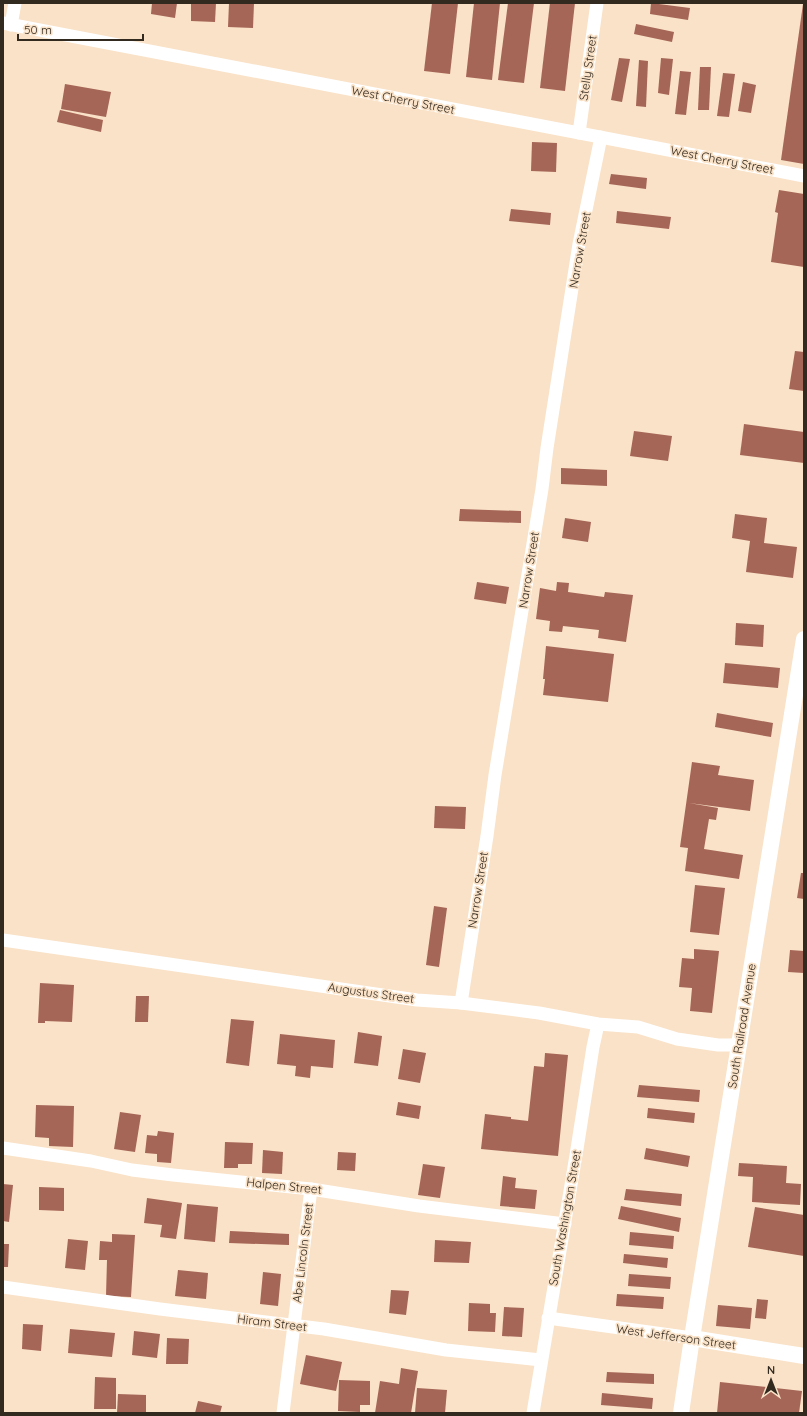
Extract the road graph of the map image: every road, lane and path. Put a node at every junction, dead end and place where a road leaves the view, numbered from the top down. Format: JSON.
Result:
{"nodes":[{"id":1,"x":15,"y":3,"type":"edge"},
{"id":2,"x":597,"y":3,"type":"edge"},
{"id":3,"x":7,"y":24,"type":"edge"},
{"id":4,"x":579,"y":133,"type":"junction"},
{"id":5,"x":601,"y":137,"type":"junction"},
{"id":6,"x":804,"y":176,"type":"edge"},
{"id":7,"x":804,"y":639,"type":"edge"},
{"id":8,"x":3,"y":940,"type":"edge"},
{"id":9,"x":461,"y":1004,"type":"junction"},
{"id":10,"x":598,"y":1024,"type":"junction"},
{"id":11,"x":739,"y":1045,"type":"junction"},
{"id":12,"x":3,"y":1148,"type":"edge"},
{"id":13,"x":311,"y":1189,"type":"junction"},
{"id":14,"x":565,"y":1224,"type":"junction"},
{"id":15,"x":3,"y":1287,"type":"edge"},
{"id":16,"x":548,"y":1318,"type":"junction"},
{"id":17,"x":294,"y":1326,"type":"junction"},
{"id":18,"x":692,"y":1338,"type":"junction"},
{"id":19,"x":804,"y":1356,"type":"edge"},
{"id":20,"x":541,"y":1360,"type":"junction"},
{"id":21,"x":283,"y":1413,"type":"edge"},
{"id":22,"x":533,"y":1413,"type":"edge"},
{"id":23,"x":681,"y":1413,"type":"edge"}],
"edges":[{"from":1,"to":3,"type":"street"},
{"from":2,"to":4,"type":"street","name":"Stelly Street"},
{"from":3,"to":4,"type":"street","name":"West Cherry Street"},
{"from":4,"to":5,"type":"street","name":"West Cherry Street"},
{"from":5,"to":6,"type":"street","name":"West Cherry Street"},
{"from":5,"to":9,"type":"street","name":"Narrow Street"},
{"from":7,"to":11,"type":"street","name":"South Railroad Avenue"},
{"from":8,"to":9,"type":"street","name":"Augustus Street"},
{"from":9,"to":10,"type":"street","name":"Augustus Street"},
{"from":10,"to":11,"type":"street","name":"Augustus Street"},
{"from":10,"to":14,"type":"street","name":"South Washington Street"},
{"from":11,"to":18,"type":"street","name":"South Railroad Avenue"},
{"from":12,"to":13,"type":"street","name":"Halpen Street"},
{"from":13,"to":14,"type":"street","name":"Halpen Street"},
{"from":13,"to":17,"type":"street","name":"Abe Lincoln Street"},
{"from":14,"to":16,"type":"street","name":"South Washington Street"},
{"from":15,"to":17,"type":"street","name":"Hiram Street"},
{"from":16,"to":18,"type":"street","name":"West Jefferson Street"},
{"from":16,"to":20,"type":"street","name":"South Washington Street"},
{"from":17,"to":20,"type":"street","name":"Hiram Street"},
{"from":17,"to":21,"type":"street","name":"Abe Lincoln Street"},
{"from":18,"to":19,"type":"street","name":"West Jefferson Street"},
{"from":18,"to":23,"type":"street","name":"South Railroad Avenue"},
{"from":20,"to":22,"type":"street","name":"South Washington Street"}]}
